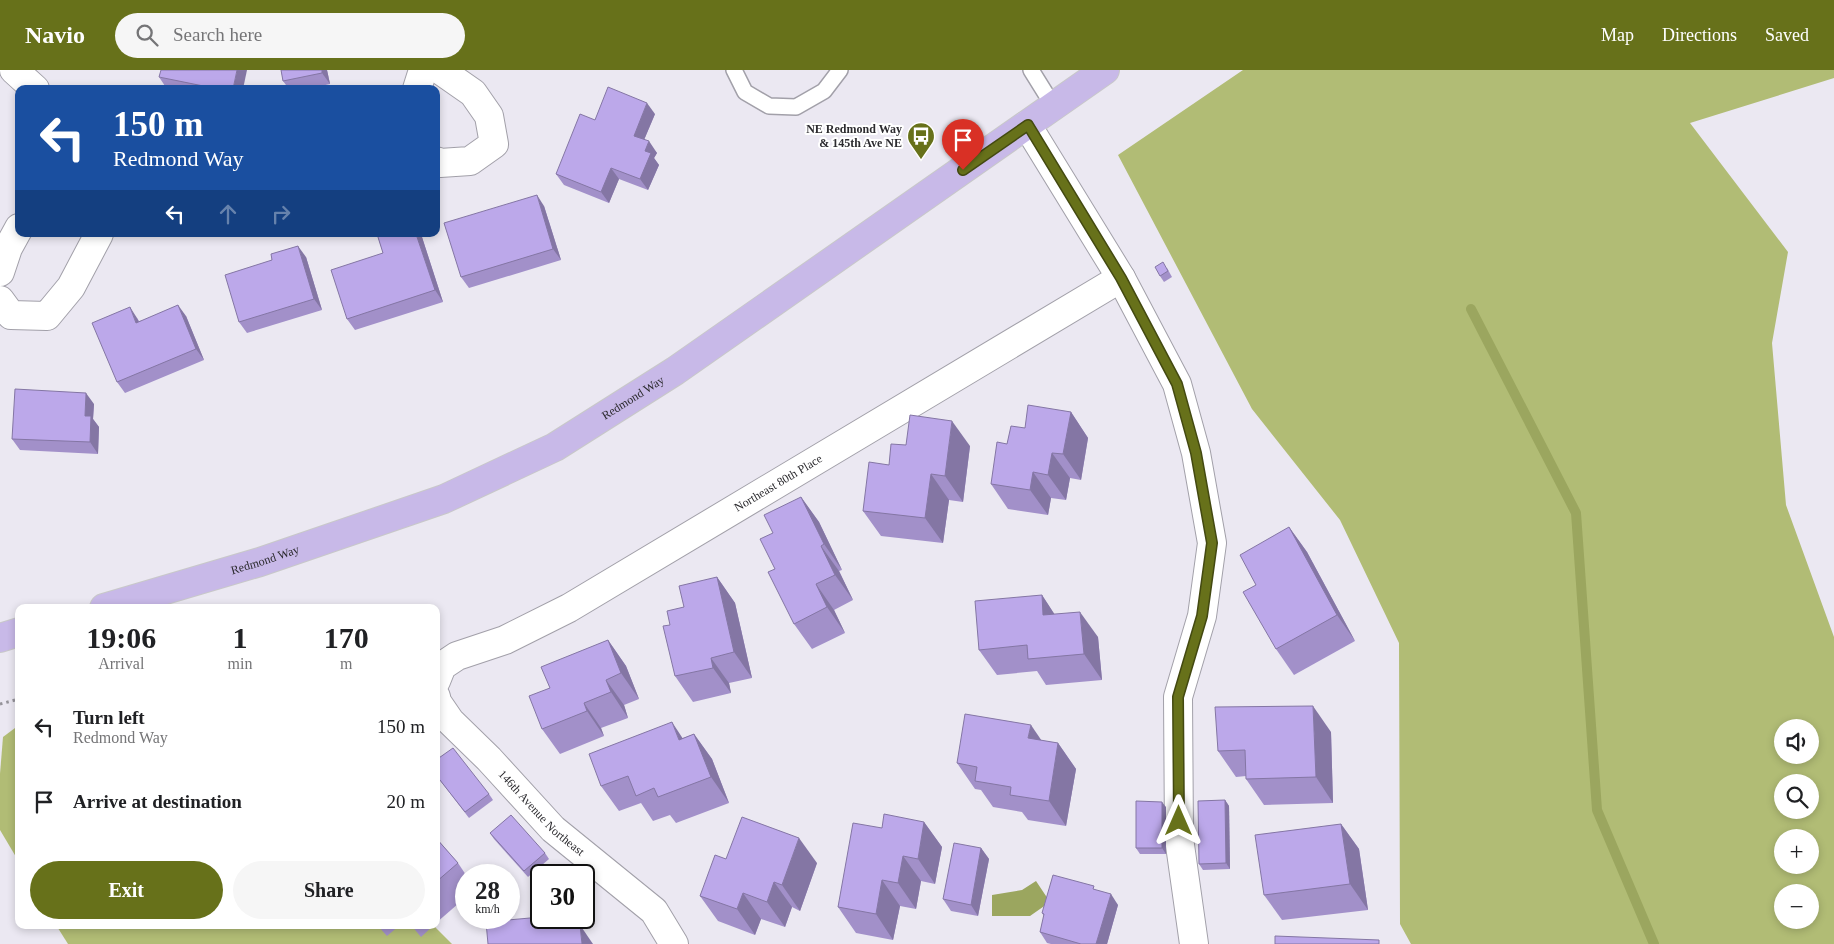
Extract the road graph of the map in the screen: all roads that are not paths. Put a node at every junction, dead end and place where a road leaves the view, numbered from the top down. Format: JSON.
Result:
{"nodes":[{"id":1,"x":14,"y":70,"type":"edge"},
{"id":2,"x":424,"y":70,"type":"edge"},
{"id":3,"x":440,"y":70,"type":"edge"},
{"id":4,"x":734,"y":70,"type":"edge"},
{"id":5,"x":840,"y":70,"type":"edge"},
{"id":6,"x":1031,"y":70,"type":"edge"},
{"id":7,"x":1105,"y":70,"type":"edge"},
{"id":8,"x":31,"y":85,"type":"edge"},
{"id":9,"x":418,"y":85,"type":"edge"},
{"id":10,"x":1054,"y":107,"type":"junction"},
{"id":11,"x":1028,"y":125,"type":"junction"},
{"id":12,"x":440,"y":163,"type":"edge"},
{"id":13,"x":15,"y":235,"type":"edge"},
{"id":14,"x":97,"y":237,"type":"edge"},
{"id":15,"x":0,"y":272,"type":"edge"},
{"id":16,"x":1121,"y":278,"type":"junction"},
{"id":17,"x":0,"y":300,"type":"edge"},
{"id":18,"x":118,"y":604,"type":"edge"},
{"id":19,"x":440,"y":671,"type":"edge"},
{"id":20,"x":440,"y":706,"type":"edge"},
{"id":21,"x":674,"y":944,"type":"edge"},
{"id":22,"x":1194,"y":944,"type":"edge"}],
"edges":[{"from":1,"to":8,"type":"street"},
{"from":2,"to":9,"type":"street"},
{"from":3,"to":12,"type":"street"},
{"from":4,"to":5,"type":"lane"},
{"from":6,"to":10,"type":"lane"},
{"from":7,"to":10,"type":"main road","name":"Redmond Way"},
{"from":10,"to":11,"type":"main road","name":"Redmond Way"},
{"from":11,"to":16,"type":"street"},
{"from":11,"to":18,"type":"main road","name":"Redmond Way"},
{"from":13,"to":15,"type":"street"},
{"from":14,"to":17,"type":"street"},
{"from":16,"to":19,"type":"street","name":"Northeast 80th Place"},
{"from":16,"to":22,"type":"street"},
{"from":20,"to":21,"type":"street","name":"146th Avenue Northeast"}]}
